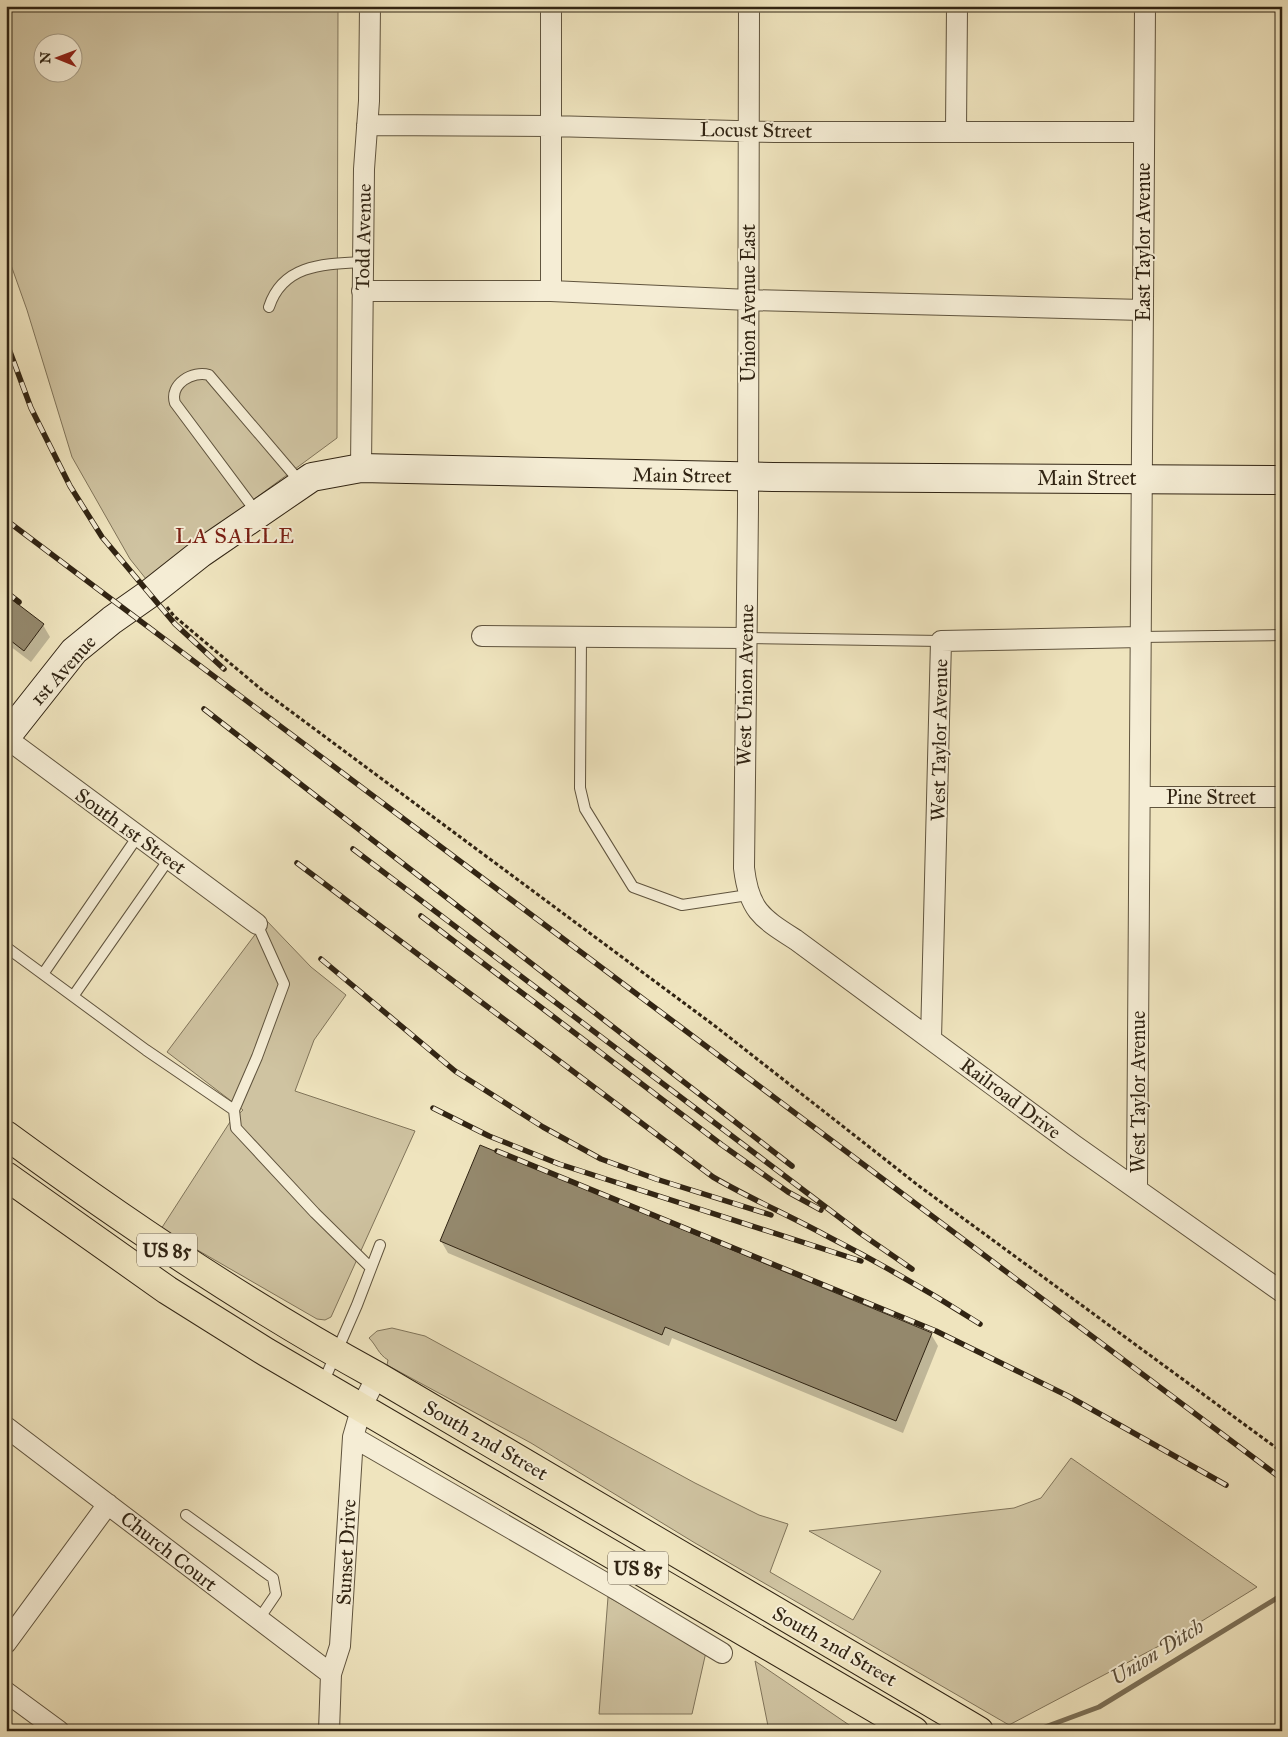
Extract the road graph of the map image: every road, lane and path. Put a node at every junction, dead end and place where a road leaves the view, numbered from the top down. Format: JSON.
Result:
{"nodes":[{"id":1,"x":370,"y":6,"type":"edge"},
{"id":2,"x":551,"y":6,"type":"edge"},
{"id":3,"x":749,"y":6,"type":"edge"},
{"id":4,"x":957,"y":6,"type":"edge"},
{"id":5,"x":1145,"y":6,"type":"edge"},
{"id":6,"x":367,"y":125,"type":"junction"},
{"id":7,"x":550,"y":126,"type":"junction"},
{"id":8,"x":748,"y":130,"type":"junction"},
{"id":9,"x":956,"y":130,"type":"junction"},
{"id":10,"x":1144,"y":132,"type":"junction"},
{"id":11,"x":363,"y":262,"type":"junction"},
{"id":12,"x":362,"y":291,"type":"junction"},
{"id":13,"x":551,"y":291,"type":"junction"},
{"id":14,"x":749,"y":300,"type":"junction"},
{"id":15,"x":269,"y":307,"type":"dead end"},
{"id":16,"x":1143,"y":310,"type":"junction"},
{"id":17,"x":361,"y":468,"type":"junction"},
{"id":18,"x":748,"y":476,"type":"junction"},
{"id":19,"x":1142,"y":479,"type":"junction"},
{"id":20,"x":1282,"y":480,"type":"edge"},
{"id":21,"x":302,"y":484,"type":"junction"},
{"id":22,"x":258,"y":514,"type":"junction"},
{"id":23,"x":154,"y":590,"type":"junction"},
{"id":24,"x":126,"y":610,"type":"joint"},
{"id":25,"x":1282,"y":635,"type":"edge"},
{"id":26,"x":482,"y":636,"type":"dead end"},
{"id":27,"x":581,"y":637,"type":"junction"},
{"id":28,"x":1141,"y":637,"type":"junction"},
{"id":29,"x":745,"y":638,"type":"junction"},
{"id":30,"x":941,"y":641,"type":"junction"},
{"id":31,"x":6,"y":738,"type":"edge"},
{"id":32,"x":1140,"y":797,"type":"junction"},
{"id":33,"x":1282,"y":797,"type":"edge"},
{"id":34,"x":138,"y":836,"type":"junction"},
{"id":35,"x":169,"y":859,"type":"junction"},
{"id":36,"x":748,"y":895,"type":"junction"},
{"id":37,"x":257,"y":924,"type":"joint"},
{"id":38,"x":6,"y":947,"type":"edge"},
{"id":39,"x":43,"y":974,"type":"junction"},
{"id":40,"x":74,"y":995,"type":"junction"},
{"id":41,"x":931,"y":1039,"type":"junction"},
{"id":42,"x":234,"y":1110,"type":"junction"},
{"id":43,"x":6,"y":1135,"type":"edge"},
{"id":44,"x":6,"y":1176,"type":"edge"},
{"id":45,"x":1137,"y":1188,"type":"junction"},
{"id":46,"x":380,"y":1245,"type":"dead end"},
{"id":47,"x":371,"y":1268,"type":"junction"},
{"id":48,"x":1282,"y":1292,"type":"edge"},
{"id":49,"x":336,"y":1354,"type":"junction"},
{"id":50,"x":377,"y":1376,"type":"junction"},
{"id":51,"x":323,"y":1384,"type":"junction"},
{"id":52,"x":362,"y":1406,"type":"junction"},
{"id":53,"x":6,"y":1427,"type":"edge"},
{"id":54,"x":353,"y":1437,"type":"junction"},
{"id":55,"x":1282,"y":1452,"type":"edge"},
{"id":56,"x":108,"y":1504,"type":"junction"},
{"id":57,"x":186,"y":1515,"type":"dead end"},
{"id":58,"x":259,"y":1619,"type":"junction"},
{"id":59,"x":6,"y":1643,"type":"edge"},
{"id":60,"x":722,"y":1653,"type":"dead end"},
{"id":61,"x":331,"y":1674,"type":"junction"},
{"id":62,"x":6,"y":1692,"type":"edge"},
{"id":63,"x":978,"y":1730,"type":"edge"},
{"id":64,"x":60,"y":1731,"type":"edge"},
{"id":65,"x":329,"y":1731,"type":"edge"},
{"id":66,"x":914,"y":1731,"type":"edge"}],
"edges":[{"from":1,"to":6,"type":"street","name":"Todd Avenue"},
{"from":2,"to":7,"type":"street"},
{"from":3,"to":8,"type":"street","name":"Union Avenue East"},
{"from":4,"to":9,"type":"street"},
{"from":5,"to":10,"type":"street","name":"East Taylor Avenue"},
{"from":6,"to":7,"type":"street","name":"Locust Street"},
{"from":6,"to":11,"type":"street","name":"Todd Avenue"},
{"from":7,"to":8,"type":"street","name":"Locust Street"},
{"from":7,"to":13,"type":"street"},
{"from":8,"to":9,"type":"street","name":"Locust Street"},
{"from":8,"to":14,"type":"street","name":"Union Avenue East"},
{"from":9,"to":10,"type":"street","name":"Locust Street"},
{"from":10,"to":16,"type":"street","name":"East Taylor Avenue"},
{"from":11,"to":12,"type":"street","name":"Todd Avenue"},
{"from":11,"to":15,"type":"lane"},
{"from":12,"to":13,"type":"street"},
{"from":12,"to":17,"type":"street","name":"Todd Avenue"},
{"from":13,"to":14,"type":"street"},
{"from":14,"to":16,"type":"street"},
{"from":14,"to":18,"type":"street","name":"Union Avenue East"},
{"from":16,"to":19,"type":"street","name":"East Taylor Avenue"},
{"from":17,"to":18,"type":"street","name":"Main Street"},
{"from":17,"to":21,"type":"street","name":"Main Street"},
{"from":18,"to":19,"type":"street","name":"Main Street"},
{"from":18,"to":29,"type":"street","name":"West Union Avenue"},
{"from":19,"to":20,"type":"street","name":"Main Street"},
{"from":19,"to":28,"type":"street","name":"West Taylor Avenue"},
{"from":21,"to":22,"type":"street","name":"Main Street"},
{"from":21,"to":22,"type":"lane"},
{"from":22,"to":23,"type":"street","name":"Main Street"},
{"from":23,"to":24,"type":"street","name":"Main Street"},
{"from":23,"to":55,"type":"path"},
{"from":24,"to":31,"type":"street","name":"1st Avenue"},
{"from":25,"to":28,"type":"lane"},
{"from":26,"to":27,"type":"street"},
{"from":27,"to":29,"type":"street"},
{"from":27,"to":36,"type":"lane"},
{"from":28,"to":30,"type":"street","name":"West Taylor Avenue"},
{"from":28,"to":32,"type":"street","name":"West Taylor Avenue"},
{"from":29,"to":30,"type":"lane"},
{"from":29,"to":36,"type":"street","name":"West Union Avenue"},
{"from":30,"to":41,"type":"street","name":"West Taylor Avenue"},
{"from":31,"to":34,"type":"street","name":"South 1st Street"},
{"from":32,"to":33,"type":"street","name":"Pine Street"},
{"from":32,"to":45,"type":"street","name":"West Taylor Avenue"},
{"from":34,"to":35,"type":"street","name":"South 1st Street"},
{"from":34,"to":39,"type":"lane"},
{"from":35,"to":37,"type":"street","name":"South 1st Street"},
{"from":35,"to":40,"type":"lane"},
{"from":36,"to":41,"type":"street","name":"Railroad Drive"},
{"from":37,"to":42,"type":"lane"},
{"from":38,"to":39,"type":"lane"},
{"from":39,"to":40,"type":"lane"},
{"from":40,"to":42,"type":"lane"},
{"from":41,"to":45,"type":"street","name":"Railroad Drive"},
{"from":42,"to":47,"type":"lane"},
{"from":43,"to":49,"type":"highway","name":"South 2nd Street","number":"US 85"},
{"from":44,"to":51,"type":"highway","name":"South 2nd Street","number":"US 85"},
{"from":45,"to":48,"type":"street","name":"Railroad Drive"},
{"from":46,"to":47,"type":"lane"},
{"from":47,"to":49,"type":"lane"},
{"from":49,"to":50,"type":"highway","name":"South 2nd Street","number":"US 85"},
{"from":49,"to":51,"type":"lane"},
{"from":50,"to":52,"type":"street","name":"Sunset Drive"},
{"from":50,"to":63,"type":"highway","name":"South 2nd Street","number":"US 85"},
{"from":51,"to":52,"type":"highway","name":"South 2nd Street","number":"US 85"},
{"from":52,"to":54,"type":"street","name":"Sunset Drive"},
{"from":52,"to":66,"type":"highway","name":"South 2nd Street","number":"US 85"},
{"from":53,"to":56,"type":"street","name":"Church Court"},
{"from":54,"to":60,"type":"street"},
{"from":54,"to":61,"type":"street","name":"Sunset Drive"},
{"from":56,"to":58,"type":"street","name":"Church Court"},
{"from":56,"to":59,"type":"street"},
{"from":57,"to":58,"type":"lane"},
{"from":58,"to":61,"type":"street","name":"Church Court"},
{"from":61,"to":65,"type":"street","name":"Sunset Drive"},
{"from":62,"to":64,"type":"street"}]}
